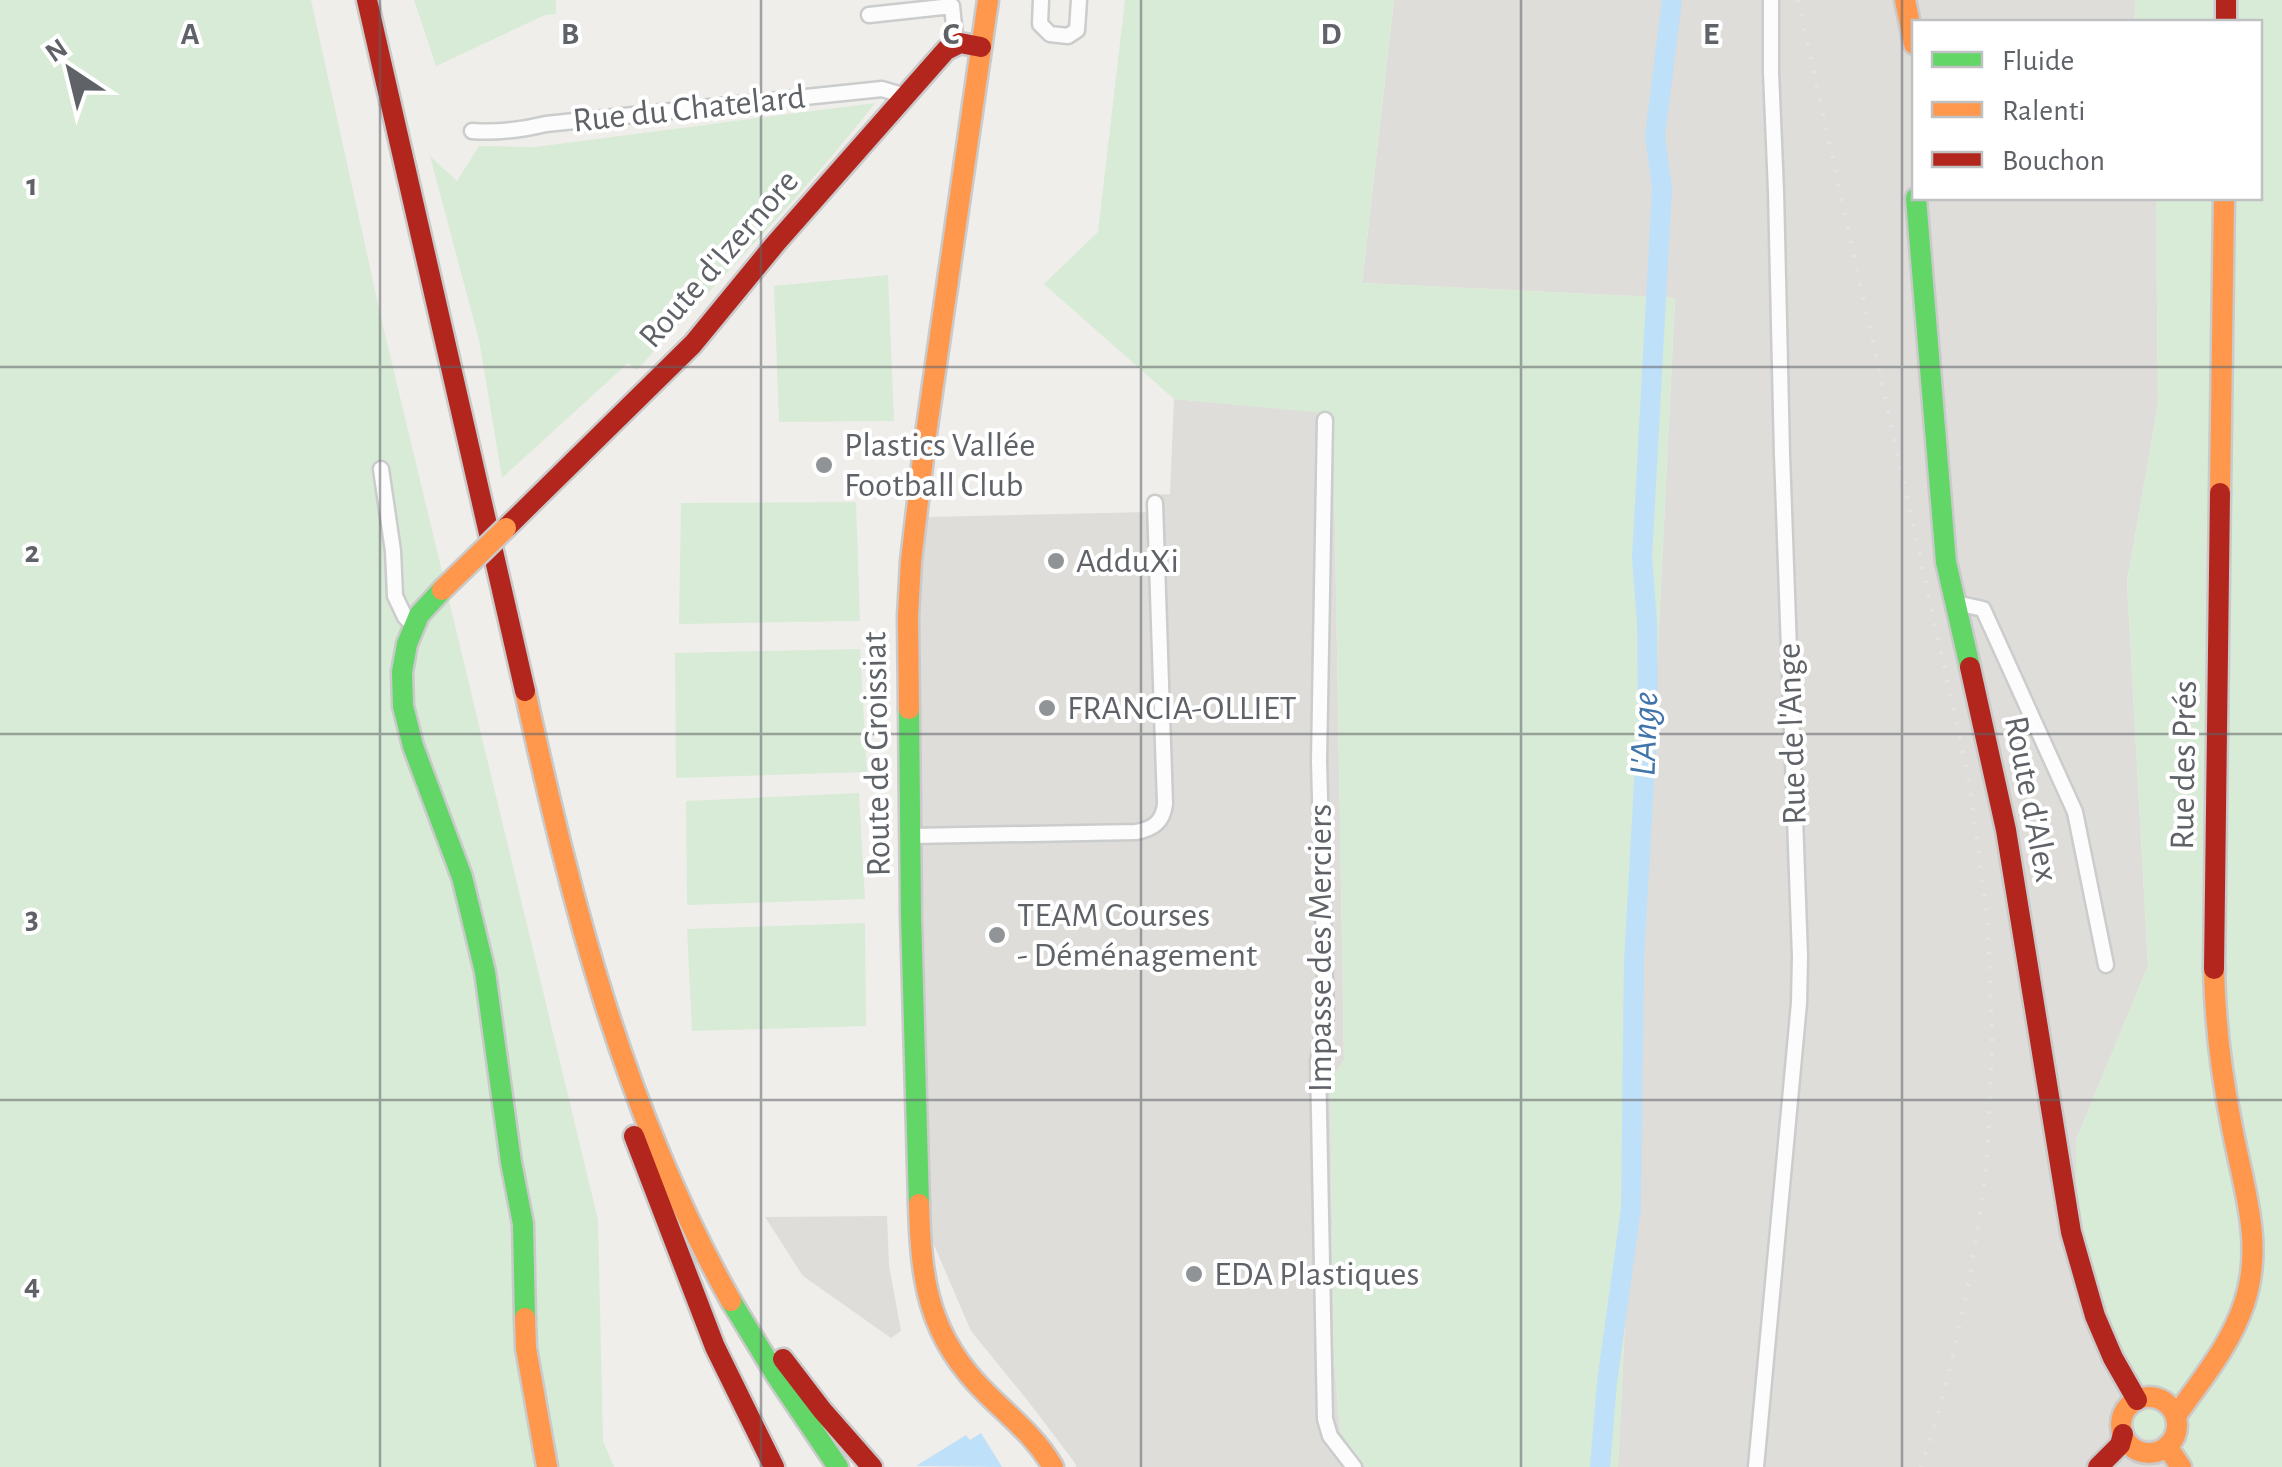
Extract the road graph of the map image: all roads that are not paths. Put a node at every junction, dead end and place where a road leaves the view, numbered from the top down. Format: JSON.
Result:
{"nodes":[{"id":1,"x":351,"y":0,"type":"edge"},
{"id":2,"x":367,"y":0,"type":"edge"},
{"id":3,"x":988,"y":0,"type":"edge"},
{"id":4,"x":1042,"y":0,"type":"edge"},
{"id":5,"x":1080,"y":0,"type":"edge"},
{"id":6,"x":1771,"y":0,"type":"edge"},
{"id":7,"x":1905,"y":0,"type":"edge"},
{"id":8,"x":870,"y":15,"type":"dead end"},
{"id":9,"x":1912,"y":34,"type":"edge"},
{"id":10,"x":956,"y":45,"type":"junction"},
{"id":11,"x":981,"y":47,"type":"junction"},
{"id":12,"x":905,"y":96,"type":"junction"},
{"id":13,"x":472,"y":131,"type":"dead end"},
{"id":14,"x":1916,"y":200,"type":"edge"},
{"id":15,"x":2224,"y":200,"type":"edge"},
{"id":16,"x":1326,"y":420,"type":"dead end"},
{"id":17,"x":382,"y":469,"type":"dead end"},
{"id":18,"x":1155,"y":502,"type":"dead end"},
{"id":19,"x":1956,"y":602,"type":"junction"},
{"id":20,"x":414,"y":626,"type":"junction"},
{"id":21,"x":910,"y":836,"type":"junction"},
{"id":22,"x":2106,"y":966,"type":"dead end"},
{"id":23,"x":631,"y":1128,"type":"junction"},
{"id":24,"x":706,"y":1254,"type":"junction"},
{"id":25,"x":2234,"y":1328,"type":"junction"},
{"id":26,"x":2158,"y":1398,"type":"junction"},
{"id":27,"x":2137,"y":1400,"type":"junction"},
{"id":28,"x":2176,"y":1416,"type":"junction"},
{"id":29,"x":2129,"y":1442,"type":"junction"},
{"id":30,"x":2167,"y":1446,"type":"junction"},
{"id":31,"x":548,"y":1467,"type":"edge"},
{"id":32,"x":774,"y":1467,"type":"edge"},
{"id":33,"x":819,"y":1467,"type":"edge"},
{"id":34,"x":838,"y":1467,"type":"edge"},
{"id":35,"x":872,"y":1467,"type":"edge"},
{"id":36,"x":1053,"y":1467,"type":"edge"},
{"id":37,"x":1354,"y":1467,"type":"edge"},
{"id":38,"x":1756,"y":1467,"type":"edge"},
{"id":39,"x":2101,"y":1467,"type":"edge"},
{"id":40,"x":2180,"y":1467,"type":"edge"}],
"edges":[{"from":1,"to":23,"type":"main road"},
{"from":2,"to":24,"type":"main road"},
{"from":3,"to":11,"type":"main road","name":"Route de Groissiat"},
{"from":4,"to":5,"type":"street"},
{"from":6,"to":38,"type":"street","name":"Rue de l'Ange"},
{"from":7,"to":9,"type":"main road"},
{"from":8,"to":10,"type":"street"},
{"from":10,"to":11,"type":"main road"},
{"from":10,"to":12,"type":"main road","name":"Route d'Izernore"},
{"from":11,"to":21,"type":"main road","name":"Route de Groissiat"},
{"from":12,"to":13,"type":"street","name":"Rue du Chatelard"},
{"from":12,"to":20,"type":"main road","name":"Route d'Izernore","bridge":true},
{"from":14,"to":19,"type":"main road","name":"Route d'Alex"},
{"from":15,"to":25,"type":"main road","name":"Rue des Prés"},
{"from":16,"to":37,"type":"street","name":"Impasse des Merciers"},
{"from":17,"to":20,"type":"street"},
{"from":18,"to":21,"type":"street"},
{"from":19,"to":22,"type":"street"},
{"from":19,"to":27,"type":"main road","name":"Route d'Alex"},
{"from":20,"to":31,"type":"main road"},
{"from":21,"to":36,"type":"main road","name":"Route de Groissiat"},
{"from":23,"to":32,"type":"main road"},
{"from":23,"to":33,"type":"main road"},
{"from":24,"to":34,"type":"main road"},
{"from":24,"to":35,"type":"main road"},
{"from":25,"to":26,"type":"main road","name":"Rue des Prés"},
{"from":25,"to":28,"type":"main road","name":"Rue des Prés"},
{"from":26,"to":27,"type":"main road"},
{"from":26,"to":28,"type":"main road"},
{"from":27,"to":29,"type":"main road"},
{"from":28,"to":30,"type":"main road"},
{"from":29,"to":30,"type":"main road"},
{"from":29,"to":39,"type":"main road"},
{"from":30,"to":40,"type":"main road"}]}
